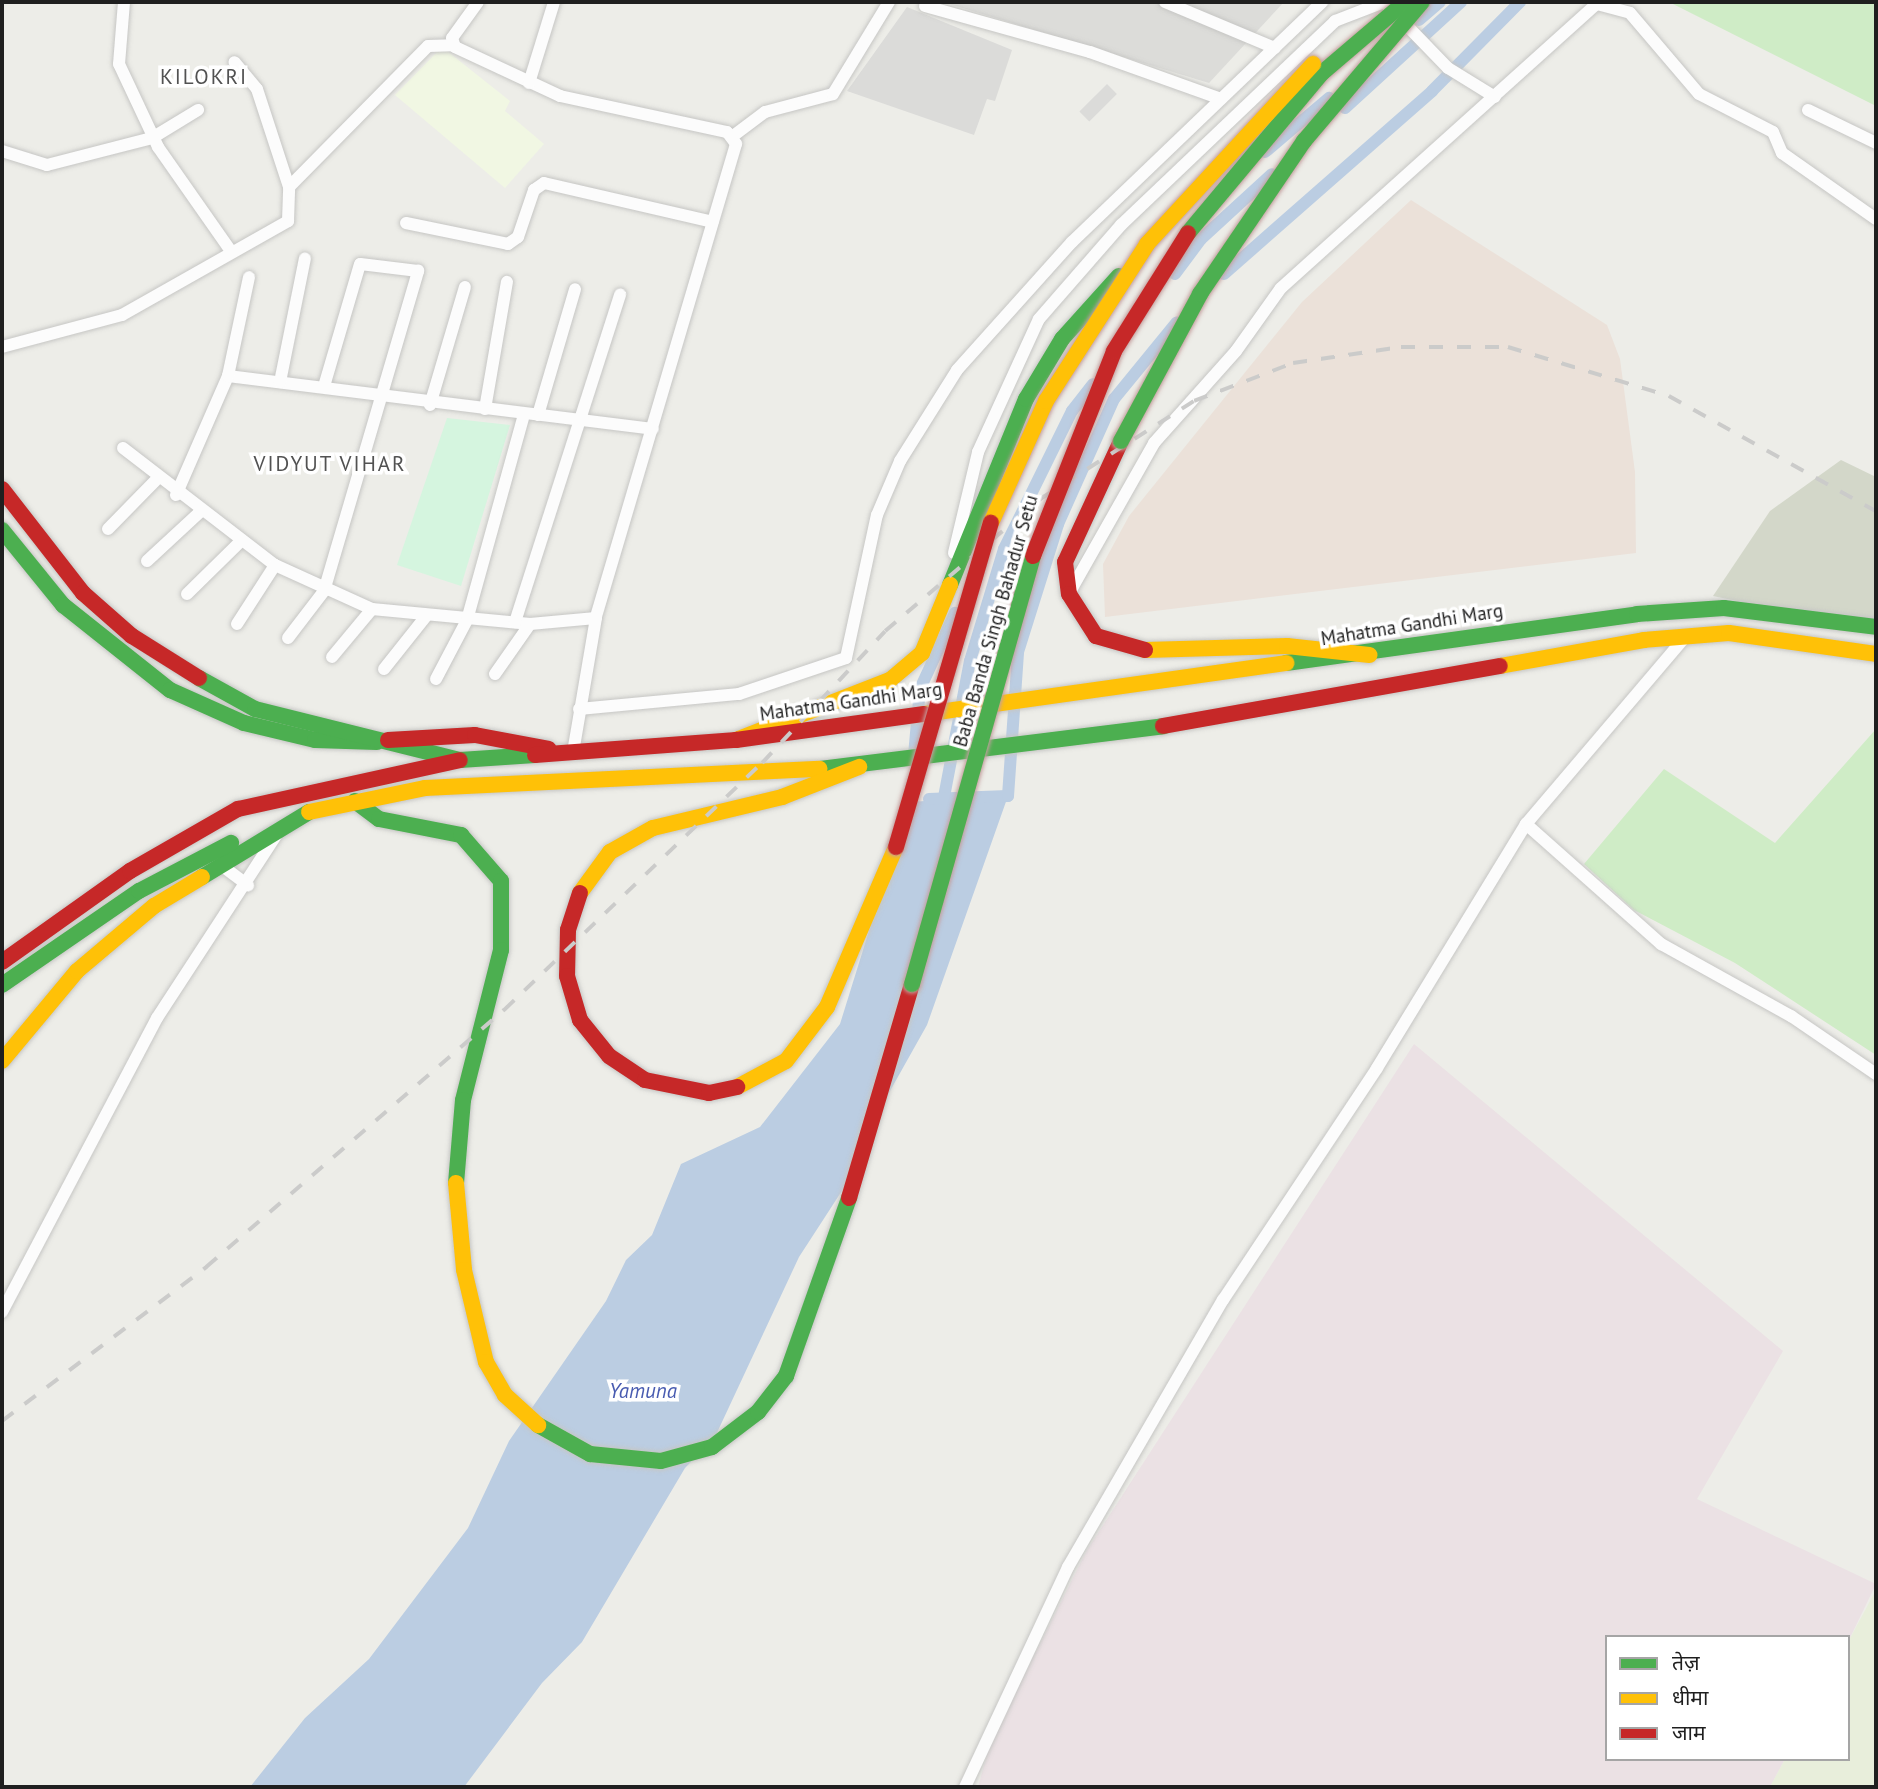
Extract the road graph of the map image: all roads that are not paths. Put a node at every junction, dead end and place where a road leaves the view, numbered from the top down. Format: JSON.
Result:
{"nodes":[{"id":1,"x":124,"y":2,"type":"edge"},
{"id":2,"x":478,"y":2,"type":"edge"},
{"id":3,"x":554,"y":2,"type":"edge"},
{"id":4,"x":889,"y":2,"type":"edge"},
{"id":5,"x":1165,"y":2,"type":"edge"},
{"id":6,"x":1322,"y":2,"type":"edge"},
{"id":7,"x":1382,"y":2,"type":"edge"},
{"id":8,"x":1405,"y":2,"type":"edge"},
{"id":9,"x":1422,"y":2,"type":"edge"},
{"id":10,"x":1598,"y":3,"type":"edge"},
{"id":11,"x":925,"y":6,"type":"dead end"},
{"id":12,"x":1341,"y":17,"type":"junction"},
{"id":13,"x":453,"y":45,"type":"junction"},
{"id":14,"x":1275,"y":48,"type":"junction"},
{"id":15,"x":234,"y":62,"type":"dead end"},
{"id":16,"x":528,"y":83,"type":"junction"},
{"id":17,"x":1495,"y":97,"type":"junction"},
{"id":18,"x":1221,"y":99,"type":"junction"},
{"id":19,"x":198,"y":110,"type":"dead end"},
{"id":20,"x":1808,"y":110,"type":"dead end"},
{"id":21,"x":733,"y":136,"type":"junction"},
{"id":22,"x":152,"y":138,"type":"junction"},
{"id":23,"x":1876,"y":143,"type":"edge"},
{"id":24,"x":2,"y":151,"type":"edge"},
{"id":25,"x":289,"y":187,"type":"junction"},
{"id":26,"x":1876,"y":219,"type":"edge"},
{"id":27,"x":713,"y":222,"type":"junction"},
{"id":28,"x":406,"y":223,"type":"dead end"},
{"id":29,"x":1147,"y":244,"type":"junction"},
{"id":30,"x":230,"y":250,"type":"junction"},
{"id":31,"x":305,"y":257,"type":"dead end"},
{"id":32,"x":249,"y":276,"type":"dead end"},
{"id":33,"x":507,"y":282,"type":"dead end"},
{"id":34,"x":465,"y":287,"type":"dead end"},
{"id":35,"x":575,"y":289,"type":"dead end"},
{"id":36,"x":620,"y":294,"type":"dead end"},
{"id":37,"x":2,"y":346,"type":"edge"},
{"id":38,"x":228,"y":376,"type":"junction"},
{"id":39,"x":280,"y":382,"type":"junction"},
{"id":40,"x":324,"y":386,"type":"junction"},
{"id":41,"x":385,"y":398,"type":"junction"},
{"id":42,"x":430,"y":405,"type":"junction"},
{"id":43,"x":485,"y":409,"type":"junction"},
{"id":44,"x":524,"y":414,"type":"junction"},
{"id":45,"x":538,"y":415,"type":"junction"},
{"id":46,"x":579,"y":421,"type":"junction"},
{"id":47,"x":653,"y":429,"type":"junction"},
{"id":48,"x":123,"y":448,"type":"dead end"},
{"id":49,"x":158,"y":478,"type":"junction"},
{"id":50,"x":2,"y":489,"type":"edge"},
{"id":51,"x":176,"y":495,"type":"junction"},
{"id":52,"x":200,"y":512,"type":"junction"},
{"id":53,"x":107,"y":529,"type":"dead end"},
{"id":54,"x":2,"y":530,"type":"edge"},
{"id":55,"x":241,"y":541,"type":"junction"},
{"id":56,"x":147,"y":561,"type":"dead end"},
{"id":57,"x":275,"y":565,"type":"junction"},
{"id":58,"x":324,"y":591,"type":"junction"},
{"id":59,"x":187,"y":594,"type":"dead end"},
{"id":60,"x":1069,"y":594,"type":"junction"},
{"id":61,"x":945,"y":605,"type":"junction"},
{"id":62,"x":372,"y":609,"type":"junction"},
{"id":63,"x":427,"y":615,"type":"junction"},
{"id":64,"x":596,"y":618,"type":"junction"},
{"id":65,"x":467,"y":620,"type":"junction"},
{"id":66,"x":515,"y":622,"type":"junction"},
{"id":67,"x":237,"y":624,"type":"dead end"},
{"id":68,"x":530,"y":624,"type":"junction"},
{"id":69,"x":1876,"y":627,"type":"edge"},
{"id":70,"x":1685,"y":637,"type":"junction"},
{"id":71,"x":288,"y":638,"type":"dead end"},
{"id":72,"x":1370,"y":655,"type":"junction"},
{"id":73,"x":1873,"y":655,"type":"edge"},
{"id":74,"x":332,"y":657,"type":"dead end"},
{"id":75,"x":383,"y":669,"type":"dead end"},
{"id":76,"x":495,"y":674,"type":"dead end"},
{"id":77,"x":436,"y":679,"type":"dead end"},
{"id":78,"x":579,"y":709,"type":"junction"},
{"id":79,"x":736,"y":740,"type":"junction"},
{"id":80,"x":377,"y":742,"type":"junction"},
{"id":81,"x":566,"y":753,"type":"junction"},
{"id":82,"x":460,"y":760,"type":"junction"},
{"id":83,"x":867,"y":766,"type":"junction"},
{"id":84,"x":355,"y":801,"type":"junction"},
{"id":85,"x":309,"y":812,"type":"junction"},
{"id":86,"x":1526,"y":824,"type":"junction"},
{"id":87,"x":278,"y":831,"type":"junction"},
{"id":88,"x":219,"y":864,"type":"junction"},
{"id":89,"x":248,"y":885,"type":"junction"},
{"id":90,"x":2,"y":962,"type":"edge"},
{"id":91,"x":2,"y":985,"type":"edge"},
{"id":92,"x":2,"y":1061,"type":"edge"},
{"id":93,"x":1876,"y":1074,"type":"edge"},
{"id":94,"x":2,"y":1312,"type":"edge"},
{"id":95,"x":965,"y":1787,"type":"edge"}],
"edges":[{"from":1,"to":22,"type":"street"},
{"from":2,"to":13,"type":"street"},
{"from":3,"to":16,"type":"street"},
{"from":4,"to":21,"type":"street"},
{"from":5,"to":14,"type":"street"},
{"from":6,"to":12,"type":"street"},
{"from":6,"to":14,"type":"street"},
{"from":7,"to":12,"type":"street"},
{"from":7,"to":17,"type":"street","bridge":true},
{"from":7,"to":29,"type":"main road","name":"Baba Banda Singh Bahadur Setu","bridge":true},
{"from":8,"to":84,"type":"main road","name":"Baba Banda Singh Bahadur Setu","bridge":true},
{"from":9,"to":60,"type":"main road","bridge":true},
{"from":10,"to":17,"type":"street"},
{"from":10,"to":26,"type":"street"},
{"from":11,"to":18,"type":"street"},
{"from":12,"to":61,"type":"street"},
{"from":13,"to":16,"type":"street"},
{"from":13,"to":25,"type":"street"},
{"from":14,"to":18,"type":"street"},
{"from":15,"to":25,"type":"street"},
{"from":16,"to":21,"type":"street"},
{"from":17,"to":60,"type":"street"},
{"from":18,"to":78,"type":"street"},
{"from":19,"to":22,"type":"street"},
{"from":20,"to":23,"type":"street"},
{"from":21,"to":27,"type":"street"},
{"from":22,"to":24,"type":"street"},
{"from":22,"to":30,"type":"street"},
{"from":25,"to":30,"type":"street"},
{"from":27,"to":28,"type":"street"},
{"from":27,"to":47,"type":"street"},
{"from":29,"to":61,"type":"main road","bridge":true},
{"from":29,"to":83,"type":"main road","name":"Baba Banda Singh Bahadur Setu","bridge":true},
{"from":30,"to":37,"type":"street"},
{"from":31,"to":39,"type":"street"},
{"from":32,"to":38,"type":"street"},
{"from":33,"to":43,"type":"street"},
{"from":34,"to":42,"type":"street"},
{"from":35,"to":45,"type":"street"},
{"from":36,"to":46,"type":"street"},
{"from":38,"to":39,"type":"street"},
{"from":38,"to":51,"type":"street"},
{"from":39,"to":40,"type":"street"},
{"from":40,"to":41,"type":"street"},
{"from":40,"to":41,"type":"street"},
{"from":41,"to":42,"type":"street"},
{"from":41,"to":58,"type":"street"},
{"from":42,"to":43,"type":"street"},
{"from":43,"to":44,"type":"street"},
{"from":44,"to":45,"type":"street"},
{"from":44,"to":65,"type":"street"},
{"from":45,"to":46,"type":"street"},
{"from":46,"to":47,"type":"street"},
{"from":46,"to":66,"type":"street"},
{"from":47,"to":64,"type":"street"},
{"from":48,"to":49,"type":"street"},
{"from":49,"to":51,"type":"street"},
{"from":49,"to":53,"type":"street"},
{"from":50,"to":80,"type":"main road","name":"Mahatma Gandhi Marg"},
{"from":51,"to":52,"type":"street"},
{"from":52,"to":55,"type":"street"},
{"from":52,"to":56,"type":"street"},
{"from":54,"to":80,"type":"main road"},
{"from":55,"to":57,"type":"street"},
{"from":55,"to":59,"type":"street"},
{"from":57,"to":58,"type":"street"},
{"from":57,"to":67,"type":"street"},
{"from":58,"to":62,"type":"street"},
{"from":58,"to":71,"type":"street"},
{"from":60,"to":72,"type":"main road"},
{"from":61,"to":79,"type":"main road"},
{"from":62,"to":63,"type":"street"},
{"from":62,"to":74,"type":"street"},
{"from":63,"to":65,"type":"street"},
{"from":63,"to":75,"type":"street"},
{"from":64,"to":68,"type":"street"},
{"from":64,"to":78,"type":"street"},
{"from":65,"to":66,"type":"street"},
{"from":65,"to":77,"type":"street"},
{"from":66,"to":68,"type":"street"},
{"from":68,"to":76,"type":"street"},
{"from":69,"to":72,"type":"main road","name":"Mahatma Gandhi Marg"},
{"from":70,"to":73,"type":"main road"},
{"from":70,"to":83,"type":"main road","bridge":true},
{"from":70,"to":86,"type":"street"},
{"from":72,"to":79,"type":"main road","name":"Mahatma Gandhi Marg","bridge":true},
{"from":78,"to":81,"type":"street"},
{"from":79,"to":81,"type":"main road","name":"Mahatma Gandhi Marg"},
{"from":80,"to":81,"type":"main road"},
{"from":80,"to":82,"type":"main road","name":"Mahatma Gandhi Marg"},
{"from":81,"to":82,"type":"main road","name":"Mahatma Gandhi Marg"},
{"from":82,"to":90,"type":"main road"},
{"from":83,"to":84,"type":"main road"},
{"from":84,"to":85,"type":"main road"},
{"from":85,"to":87,"type":"main road"},
{"from":85,"to":91,"type":"main road"},
{"from":86,"to":93,"type":"street"},
{"from":86,"to":95,"type":"street"},
{"from":87,"to":88,"type":"main road"},
{"from":87,"to":89,"type":"street"},
{"from":88,"to":89,"type":"street"},
{"from":88,"to":92,"type":"main road"},
{"from":89,"to":94,"type":"street"}]}
